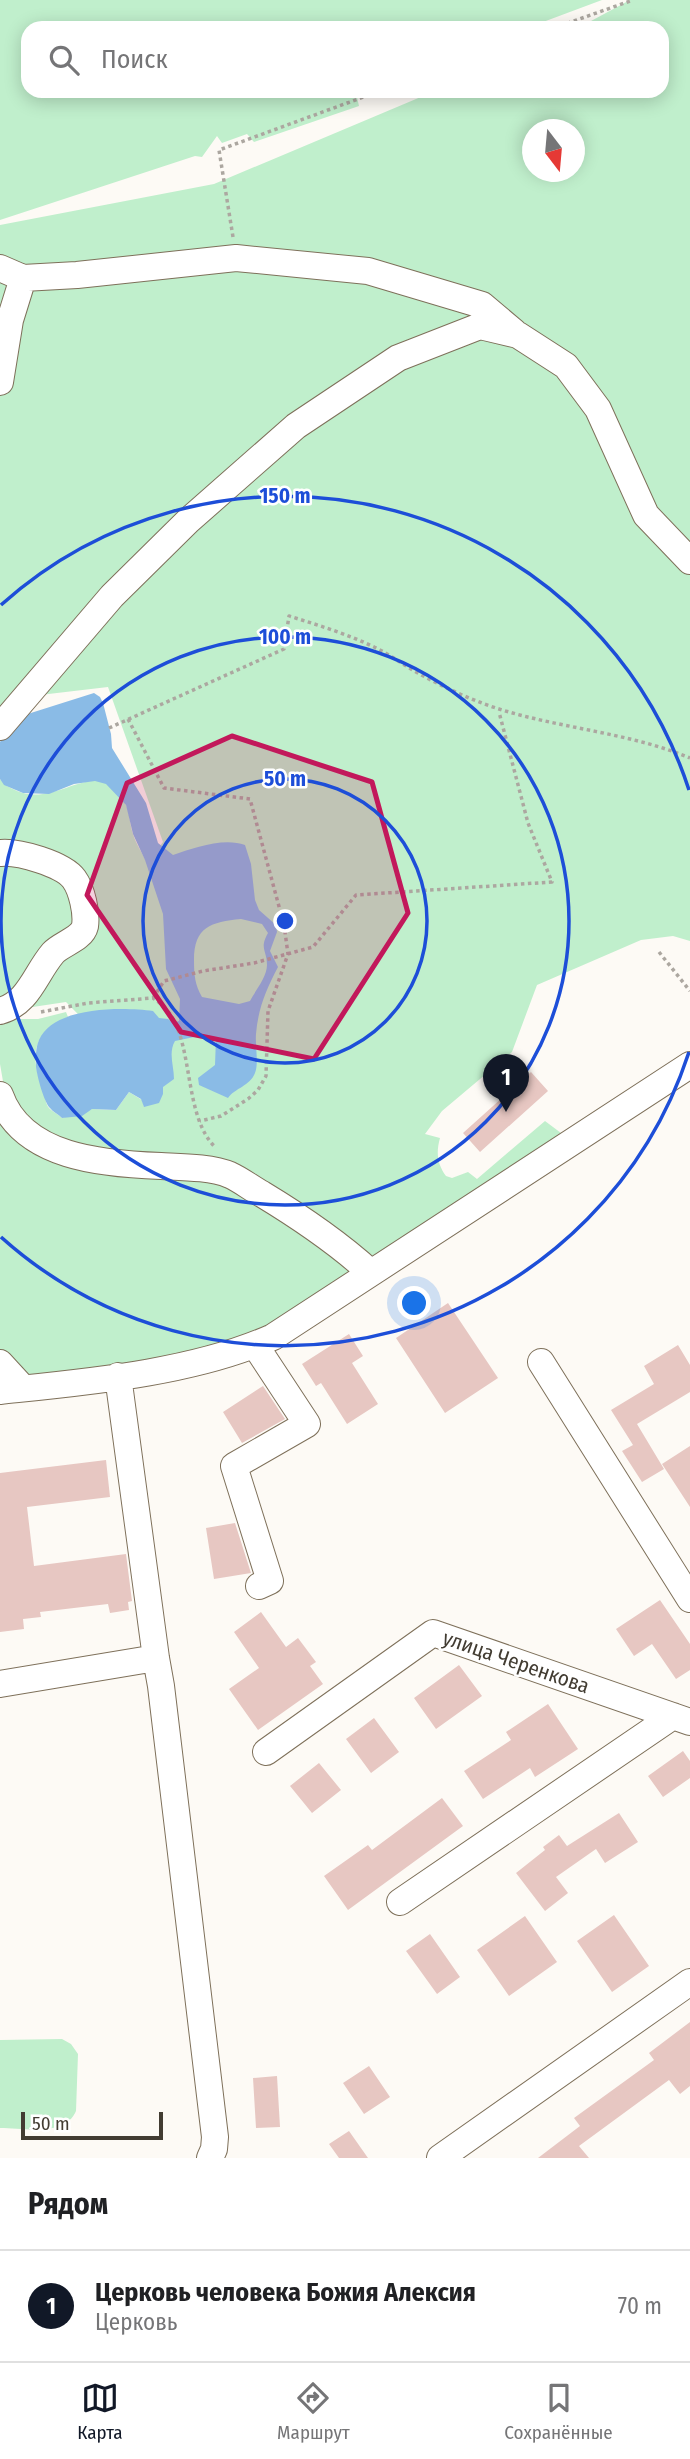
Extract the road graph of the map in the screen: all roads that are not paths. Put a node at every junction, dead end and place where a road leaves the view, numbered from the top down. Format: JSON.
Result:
{"nodes":[{"id":1,"x":11,"y":273,"type":"edge"},
{"id":2,"x":518,"y":335,"type":"junction"},
{"id":3,"x":0,"y":382,"type":"edge"},
{"id":4,"x":690,"y":562,"type":"edge"},
{"id":5,"x":0,"y":727,"type":"edge"},
{"id":6,"x":0,"y":853,"type":"edge"},
{"id":7,"x":2,"y":1011,"type":"edge"},
{"id":8,"x":690,"y":1065,"type":"edge"},
{"id":9,"x":0,"y":1095,"type":"edge"},
{"id":10,"x":370,"y":1272,"type":"junction"},
{"id":11,"x":255,"y":1345,"type":"junction"},
{"id":12,"x":0,"y":1363,"type":"edge"},
{"id":13,"x":541,"y":1363,"type":"dead end"},
{"id":14,"x":118,"y":1376,"type":"junction"},
{"id":15,"x":11,"y":1389,"type":"edge"},
{"id":16,"x":258,"y":1586,"type":"dead end"},
{"id":17,"x":690,"y":1599,"type":"edge"},
{"id":18,"x":156,"y":1658,"type":"junction"},
{"id":19,"x":0,"y":1684,"type":"edge"},
{"id":20,"x":681,"y":1719,"type":"edge"},
{"id":21,"x":266,"y":1752,"type":"dead end"},
{"id":22,"x":400,"y":1902,"type":"dead end"},
{"id":23,"x":690,"y":1982,"type":"edge"},
{"id":24,"x":210,"y":2158,"type":"edge"},
{"id":25,"x":440,"y":2158,"type":"edge"}],
"edges":[{"from":1,"to":2,"type":"street"},
{"from":1,"to":3,"type":"street"},
{"from":2,"to":4,"type":"street"},
{"from":2,"to":5,"type":"street"},
{"from":6,"to":7,"type":"street"},
{"from":8,"to":10,"type":"street"},
{"from":9,"to":10,"type":"street"},
{"from":10,"to":11,"type":"street"},
{"from":11,"to":14,"type":"street"},
{"from":11,"to":16,"type":"street"},
{"from":12,"to":15,"type":"street"},
{"from":13,"to":17,"type":"street"},
{"from":14,"to":15,"type":"street"},
{"from":14,"to":18,"type":"street"},
{"from":18,"to":19,"type":"street"},
{"from":18,"to":24,"type":"street"},
{"from":20,"to":21,"type":"street","name":"улица Черенкова"},
{"from":20,"to":22,"type":"street","name":"улица Черенкова"},
{"from":23,"to":25,"type":"street"}]}
